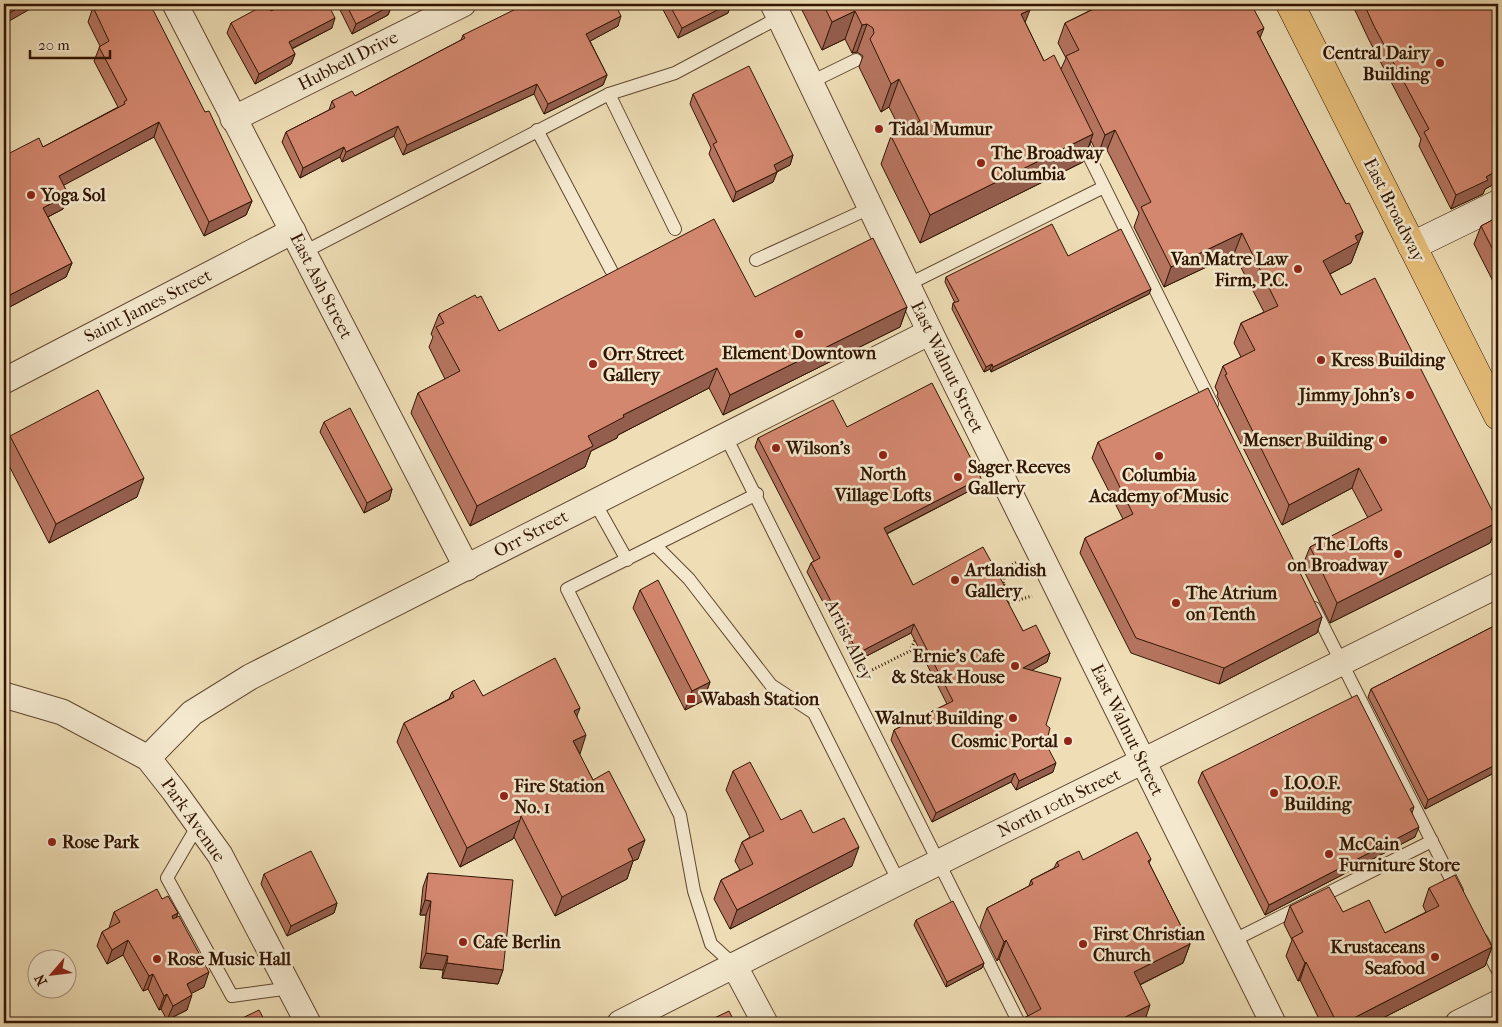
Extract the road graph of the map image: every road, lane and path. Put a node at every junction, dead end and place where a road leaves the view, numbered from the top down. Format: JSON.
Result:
{"nodes":[{"id":1,"x":176,"y":4,"type":"edge"},
{"id":2,"x":463,"y":4,"type":"edge"},
{"id":3,"x":1290,"y":4,"type":"edge"},
{"id":4,"x":776,"y":10,"type":"edge"},
{"id":5,"x":856,"y":60,"type":"dead end"},
{"id":6,"x":810,"y":82,"type":"junction"},
{"id":7,"x":609,"y":94,"type":"junction"},
{"id":8,"x":234,"y":119,"type":"junction"},
{"id":9,"x":1073,"y":123,"type":"edge"},
{"id":10,"x":537,"y":130,"type":"junction"},
{"id":11,"x":1104,"y":187,"type":"junction"},
{"id":12,"x":1498,"y":204,"type":"edge"},
{"id":13,"x":870,"y":208,"type":"junction"},
{"id":14,"x":675,"y":230,"type":"dead end"},
{"id":15,"x":298,"y":242,"type":"junction"},
{"id":16,"x":1412,"y":246,"type":"junction"},
{"id":17,"x":756,"y":260,"type":"dead end"},
{"id":18,"x":611,"y":270,"type":"edge"},
{"id":19,"x":907,"y":284,"type":"junction"},
{"id":20,"x":930,"y":332,"type":"junction"},
{"id":21,"x":4,"y":381,"type":"edge"},
{"id":22,"x":1498,"y":416,"type":"edge"},
{"id":23,"x":1219,"y":420,"type":"edge"},
{"id":24,"x":726,"y":435,"type":"junction"},
{"id":25,"x":756,"y":494,"type":"junction"},
{"id":26,"x":594,"y":500,"type":"junction"},
{"id":27,"x":655,"y":545,"type":"junction"},
{"id":28,"x":627,"y":560,"type":"junction"},
{"id":29,"x":1017,"y":562,"type":"dead end"},
{"id":30,"x":468,"y":568,"type":"junction"},
{"id":31,"x":1006,"y":568,"type":"junction"},
{"id":32,"x":991,"y":576,"type":"edge"},
{"id":33,"x":995,"y":584,"type":"edge"},
{"id":34,"x":1003,"y":584,"type":"junction"},
{"id":35,"x":1498,"y":586,"type":"edge"},
{"id":36,"x":1033,"y":595,"type":"dead end"},
{"id":37,"x":1309,"y":598,"type":"edge"},
{"id":38,"x":1016,"y":601,"type":"junction"},
{"id":39,"x":1001,"y":605,"type":"edge"},
{"id":40,"x":917,"y":636,"type":"edge"},
{"id":41,"x":1341,"y":663,"type":"junction"},
{"id":42,"x":850,"y":682,"type":"junction"},
{"id":43,"x":4,"y":695,"type":"edge"},
{"id":44,"x":148,"y":758,"type":"junction"},
{"id":45,"x":1142,"y":761,"type":"junction"},
{"id":46,"x":198,"y":825,"type":"junction"},
{"id":47,"x":1432,"y":841,"type":"junction"},
{"id":48,"x":940,"y":862,"type":"junction"},
{"id":49,"x":899,"y":882,"type":"junction"},
{"id":50,"x":1461,"y":899,"type":"edge"},
{"id":51,"x":1475,"y":926,"type":"edge"},
{"id":52,"x":1232,"y":941,"type":"junction"},
{"id":53,"x":734,"y":965,"type":"junction"},
{"id":54,"x":1498,"y":971,"type":"edge"},
{"id":55,"x":291,"y":988,"type":"junction"},
{"id":56,"x":1498,"y":1003,"type":"edge"},
{"id":57,"x":308,"y":1023,"type":"edge"},
{"id":58,"x":620,"y":1023,"type":"edge"},
{"id":59,"x":765,"y":1023,"type":"edge"},
{"id":60,"x":1020,"y":1023,"type":"edge"},
{"id":61,"x":1272,"y":1023,"type":"edge"},
{"id":62,"x":1458,"y":1023,"type":"edge"}],
"edges":[{"from":1,"to":8,"type":"street","name":"East Ash Street"},
{"from":2,"to":8,"type":"street","name":"Hubbell Drive"},
{"from":3,"to":16,"type":"main road","name":"East Broadway"},
{"from":4,"to":6,"type":"street","name":"East Walnut Street"},
{"from":4,"to":7,"type":"lane"},
{"from":5,"to":6,"type":"lane"},
{"from":6,"to":13,"type":"street","name":"East Walnut Street"},
{"from":7,"to":10,"type":"lane"},
{"from":7,"to":14,"type":"lane"},
{"from":8,"to":15,"type":"street","name":"East Ash Street"},
{"from":9,"to":11,"type":"lane"},
{"from":10,"to":15,"type":"lane"},
{"from":10,"to":18,"type":"lane"},
{"from":11,"to":19,"type":"lane"},
{"from":11,"to":23,"type":"lane"},
{"from":12,"to":16,"type":"street"},
{"from":13,"to":17,"type":"lane"},
{"from":13,"to":19,"type":"street","name":"East Walnut Street"},
{"from":15,"to":21,"type":"street","name":"Saint James Street"},
{"from":15,"to":30,"type":"street","name":"East Ash Street"},
{"from":16,"to":22,"type":"main road","name":"East Broadway"},
{"from":19,"to":20,"type":"street","name":"East Walnut Street"},
{"from":20,"to":24,"type":"street","name":"Orr Street"},
{"from":20,"to":45,"type":"street","name":"East Walnut Street"},
{"from":24,"to":25,"type":"lane","name":"Artist Alley"},
{"from":24,"to":26,"type":"street","name":"Orr Street"},
{"from":25,"to":27,"type":"lane"},
{"from":25,"to":42,"type":"lane","name":"Artist Alley"},
{"from":26,"to":28,"type":"lane"},
{"from":26,"to":30,"type":"street","name":"Orr Street"},
{"from":27,"to":28,"type":"lane"},
{"from":27,"to":49,"type":"lane"},
{"from":28,"to":53,"type":"lane"},
{"from":29,"to":31,"type":"path"},
{"from":30,"to":44,"type":"street","name":"Orr Street"},
{"from":31,"to":32,"type":"path"},
{"from":31,"to":34,"type":"path"},
{"from":33,"to":34,"type":"path"},
{"from":34,"to":38,"type":"path"},
{"from":35,"to":41,"type":"street","name":"North 10th Street"},
{"from":36,"to":38,"type":"path"},
{"from":37,"to":41,"type":"lane"},
{"from":38,"to":39,"type":"path"},
{"from":40,"to":42,"type":"path"},
{"from":41,"to":45,"type":"street","name":"North 10th Street"},
{"from":41,"to":47,"type":"lane"},
{"from":42,"to":48,"type":"lane","name":"Artist Alley"},
{"from":43,"to":44,"type":"street","name":"Park Avenue"},
{"from":44,"to":46,"type":"street","name":"Park Avenue"},
{"from":45,"to":48,"type":"street","name":"North 10th Street"},
{"from":45,"to":52,"type":"street","name":"East Walnut Street"},
{"from":46,"to":55,"type":"street","name":"Park Avenue"},
{"from":46,"to":55,"type":"lane"},
{"from":47,"to":50,"type":"lane"},
{"from":47,"to":52,"type":"lane"},
{"from":48,"to":49,"type":"street","name":"North 10th Street"},
{"from":48,"to":60,"type":"lane","name":"Artist Alley"},
{"from":49,"to":53,"type":"street","name":"North 10th Street"},
{"from":51,"to":54,"type":"lane"},
{"from":52,"to":61,"type":"street","name":"East Walnut Street"},
{"from":53,"to":58,"type":"street","name":"North 10th Street"},
{"from":53,"to":59,"type":"street"},
{"from":55,"to":57,"type":"street","name":"Park Avenue"},
{"from":56,"to":62,"type":"street"}]}
